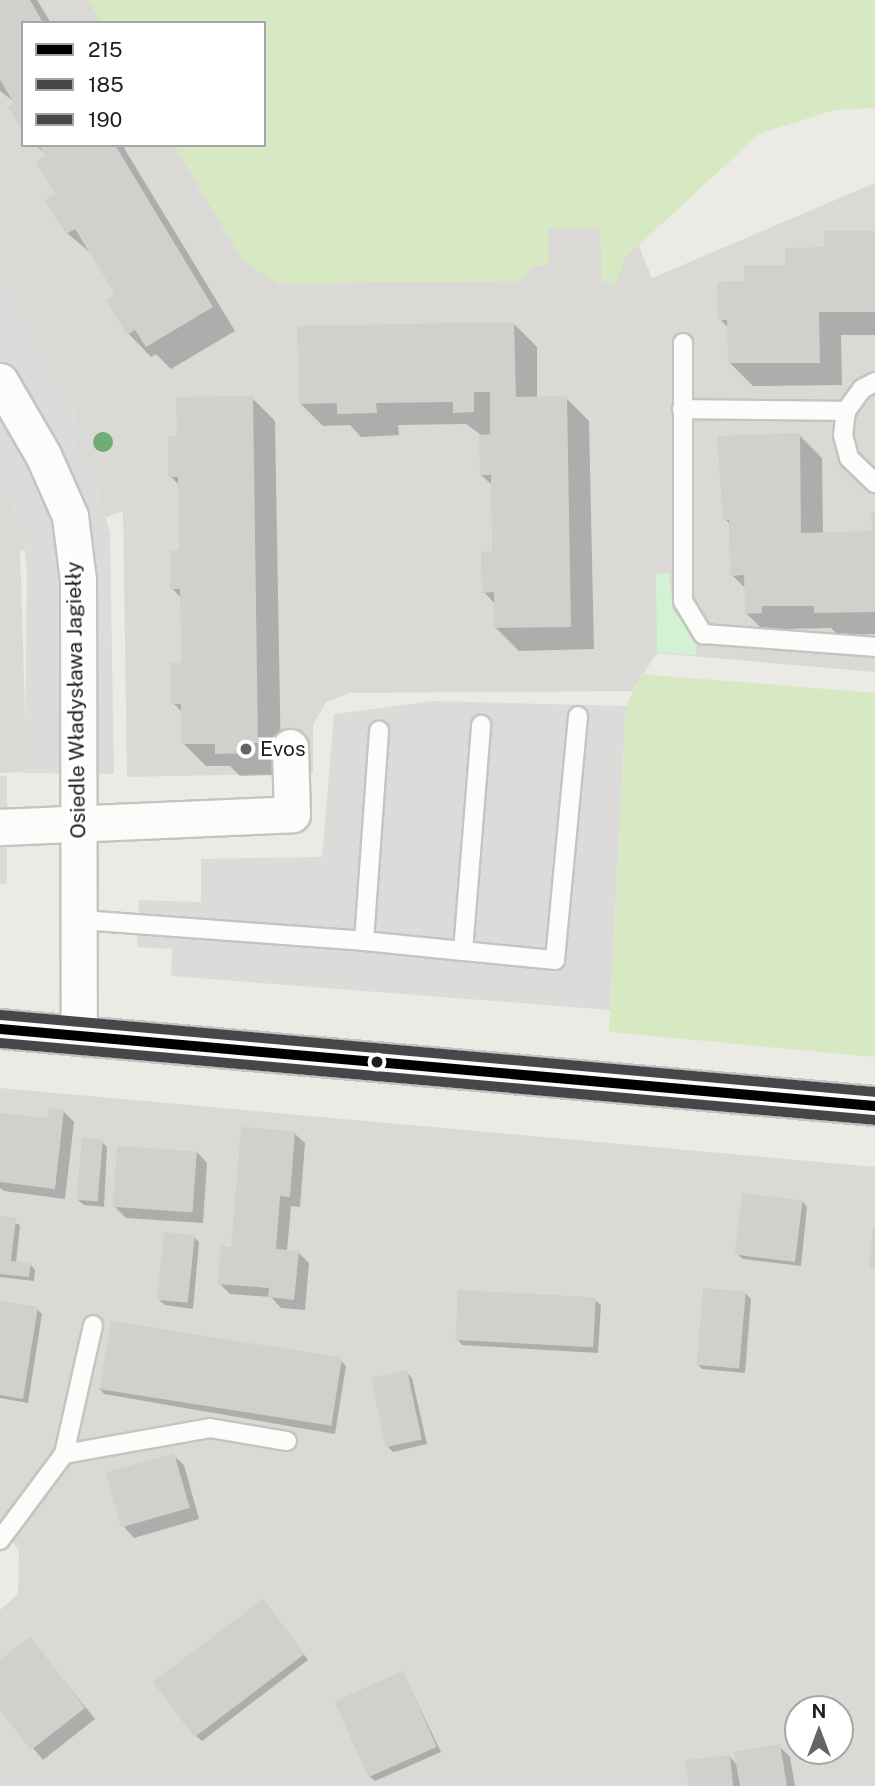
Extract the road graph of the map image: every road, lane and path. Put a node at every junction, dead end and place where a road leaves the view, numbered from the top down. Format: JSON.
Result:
{"nodes":[{"id":1,"x":683,"y":343,"type":"dead end"},
{"id":2,"x":0,"y":381,"type":"edge"},
{"id":3,"x":875,"y":382,"type":"edge"},
{"id":4,"x":682,"y":409,"type":"junction"},
{"id":5,"x":846,"y":411,"type":"junction"},
{"id":6,"x":875,"y":483,"type":"edge"},
{"id":7,"x":875,"y":647,"type":"edge"},
{"id":8,"x":578,"y":716,"type":"dead end"},
{"id":9,"x":481,"y":725,"type":"dead end"},
{"id":10,"x":379,"y":731,"type":"dead end"},
{"id":11,"x":290,"y":747,"type":"dead end"},
{"id":12,"x":78,"y":825,"type":"junction"},
{"id":13,"x":0,"y":827,"type":"edge"},
{"id":14,"x":80,"y":920,"type":"junction"},
{"id":15,"x":364,"y":941,"type":"junction"},
{"id":16,"x":463,"y":951,"type":"junction"},
{"id":17,"x":0,"y":1029,"type":"edge"},
{"id":18,"x":79,"y":1037,"type":"junction"},
{"id":19,"x":875,"y":1107,"type":"edge"},
{"id":20,"x":93,"y":1325,"type":"dead end"},
{"id":21,"x":286,"y":1441,"type":"dead end"},
{"id":22,"x":64,"y":1454,"type":"junction"},
{"id":23,"x":0,"y":1540,"type":"edge"}],
"edges":[{"from":1,"to":4,"type":"lane"},
{"from":2,"to":12,"type":"street","name":"Osiedle Władysława Jagiełły"},
{"from":3,"to":5,"type":"lane"},
{"from":4,"to":5,"type":"lane"},
{"from":4,"to":7,"type":"lane"},
{"from":5,"to":6,"type":"lane"},
{"from":8,"to":16,"type":"lane"},
{"from":9,"to":16,"type":"lane"},
{"from":10,"to":15,"type":"lane"},
{"from":11,"to":12,"type":"street"},
{"from":12,"to":13,"type":"street"},
{"from":12,"to":14,"type":"street","name":"Osiedle Władysława Jagiełły"},
{"from":14,"to":15,"type":"lane"},
{"from":14,"to":18,"type":"street","name":"Osiedle Władysława Jagiełły"},
{"from":15,"to":16,"type":"lane"},
{"from":17,"to":18,"type":"street"},
{"from":18,"to":19,"type":"street"},
{"from":20,"to":22,"type":"lane"},
{"from":21,"to":22,"type":"lane"},
{"from":22,"to":23,"type":"lane"}]}
